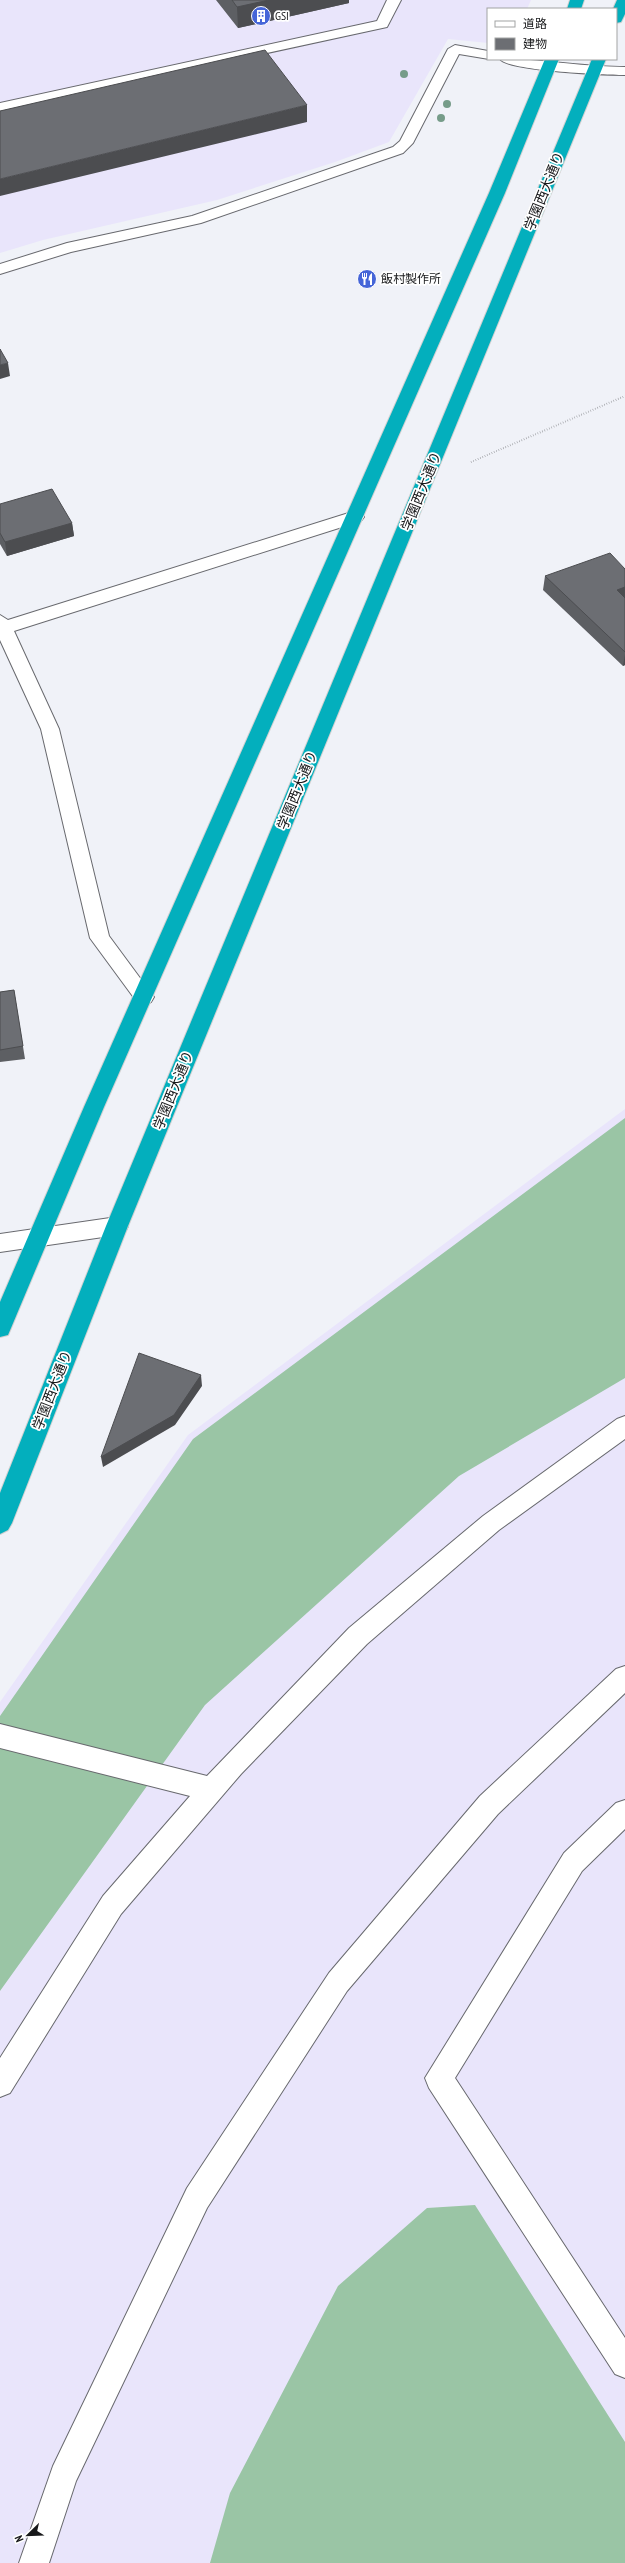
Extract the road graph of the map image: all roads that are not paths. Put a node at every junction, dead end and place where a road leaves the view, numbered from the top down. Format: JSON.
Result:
{"nodes":[{"id":1,"x":394,"y":0,"type":"edge"},
{"id":2,"x":624,"y":0,"type":"edge"},
{"id":3,"x":617,"y":16,"type":"edge"},
{"id":4,"x":487,"y":55,"type":"edge"},
{"id":5,"x":518,"y":60,"type":"edge"},
{"id":6,"x":550,"y":63,"type":"edge"},
{"id":7,"x":596,"y":65,"type":"edge"},
{"id":8,"x":625,"y":71,"type":"edge"},
{"id":9,"x":0,"y":108,"type":"edge"},
{"id":10,"x":0,"y":269,"type":"edge"},
{"id":11,"x":355,"y":517,"type":"junction"},
{"id":12,"x":2,"y":624,"type":"edge"},
{"id":13,"x":144,"y":997,"type":"junction"},
{"id":14,"x":117,"y":1226,"type":"junction"},
{"id":15,"x":38,"y":1238,"type":"junction"},
{"id":16,"x":0,"y":1243,"type":"edge"},
{"id":17,"x":0,"y":1328,"type":"edge"},
{"id":18,"x":625,"y":1426,"type":"edge"},
{"id":19,"x":0,"y":1524,"type":"edge"},
{"id":20,"x":625,"y":1677,"type":"edge"},
{"id":21,"x":0,"y":1736,"type":"edge"},
{"id":22,"x":212,"y":1790,"type":"junction"},
{"id":23,"x":625,"y":1812,"type":"edge"},
{"id":24,"x":0,"y":2083,"type":"edge"},
{"id":25,"x":625,"y":2364,"type":"edge"},
{"id":26,"x":34,"y":2563,"type":"edge"}],
"edges":[{"from":1,"to":9,"type":"street"},
{"from":2,"to":3,"type":"highway"},
{"from":4,"to":10,"type":"street"},
{"from":5,"to":6,"type":"street"},
{"from":6,"to":7,"type":"street"},
{"from":6,"to":11,"type":"highway"},
{"from":7,"to":8,"type":"street"},
{"from":7,"to":14,"type":"highway","name":"学園西大通り"},
{"from":11,"to":12,"type":"street"},
{"from":11,"to":13,"type":"highway"},
{"from":12,"to":13,"type":"street"},
{"from":13,"to":15,"type":"highway"},
{"from":14,"to":15,"type":"street"},
{"from":14,"to":19,"type":"highway","name":"学園西大通り"},
{"from":15,"to":16,"type":"street"},
{"from":15,"to":17,"type":"highway"},
{"from":18,"to":22,"type":"street"},
{"from":20,"to":26,"type":"street"},
{"from":21,"to":22,"type":"street"},
{"from":22,"to":24,"type":"street"},
{"from":23,"to":25,"type":"street"}]}
